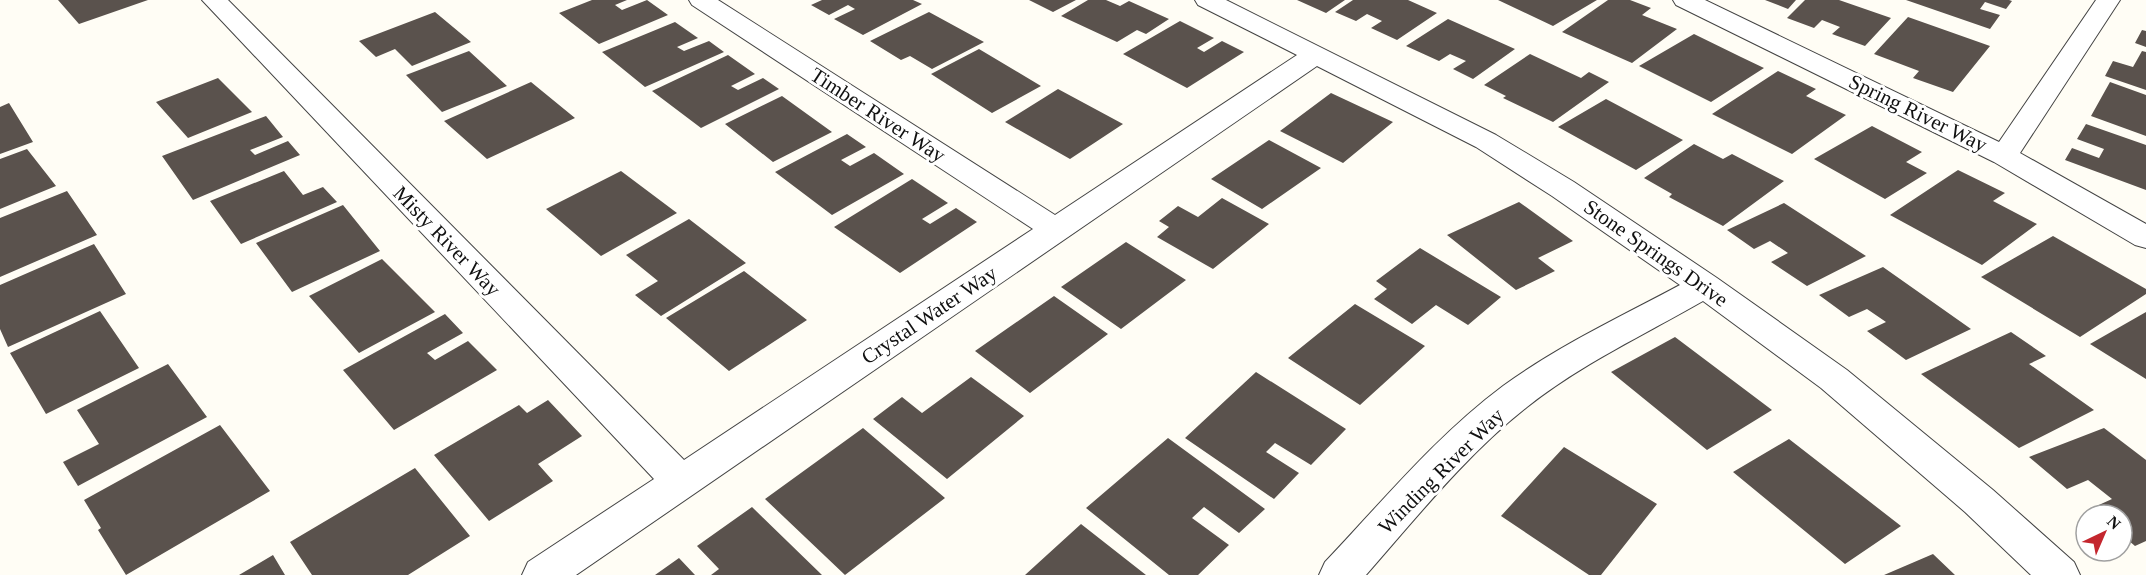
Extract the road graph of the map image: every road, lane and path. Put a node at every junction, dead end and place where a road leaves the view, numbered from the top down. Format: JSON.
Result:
{"nodes":[{"id":1,"x":214,"y":0,"type":"edge"},
{"id":2,"x":701,"y":0,"type":"edge"},
{"id":3,"x":1207,"y":0,"type":"edge"},
{"id":4,"x":1685,"y":0,"type":"edge"},
{"id":5,"x":2108,"y":0,"type":"edge"},
{"id":6,"x":1315,"y":55,"type":"junction"},
{"id":7,"x":2004,"y":156,"type":"junction"},
{"id":8,"x":1056,"y":230,"type":"junction"},
{"id":9,"x":2146,"y":238,"type":"edge"},
{"id":10,"x":1705,"y":285,"type":"junction"},
{"id":11,"x":681,"y":482,"type":"junction"},
{"id":12,"x":543,"y":575,"type":"edge"},
{"id":13,"x":1340,"y":575,"type":"edge"},
{"id":14,"x":2059,"y":575,"type":"edge"}],
"edges":[{"from":1,"to":11,"type":"street","name":"Misty River Way"},
{"from":2,"to":8,"type":"street","name":"Timber River Way"},
{"from":3,"to":6,"type":"street","name":"Stone Springs Drive"},
{"from":4,"to":7,"type":"street","name":"Spring River Way"},
{"from":5,"to":7,"type":"street"},
{"from":6,"to":8,"type":"street","name":"Crystal Water Way"},
{"from":6,"to":10,"type":"street","name":"Stone Springs Drive"},
{"from":7,"to":9,"type":"street","name":"Spring River Way"},
{"from":8,"to":11,"type":"street","name":"Crystal Water Way"},
{"from":10,"to":13,"type":"street","name":"Winding River Way"},
{"from":10,"to":14,"type":"street","name":"Stone Springs Drive"},
{"from":11,"to":12,"type":"street","name":"Crystal Water Way"}]}
